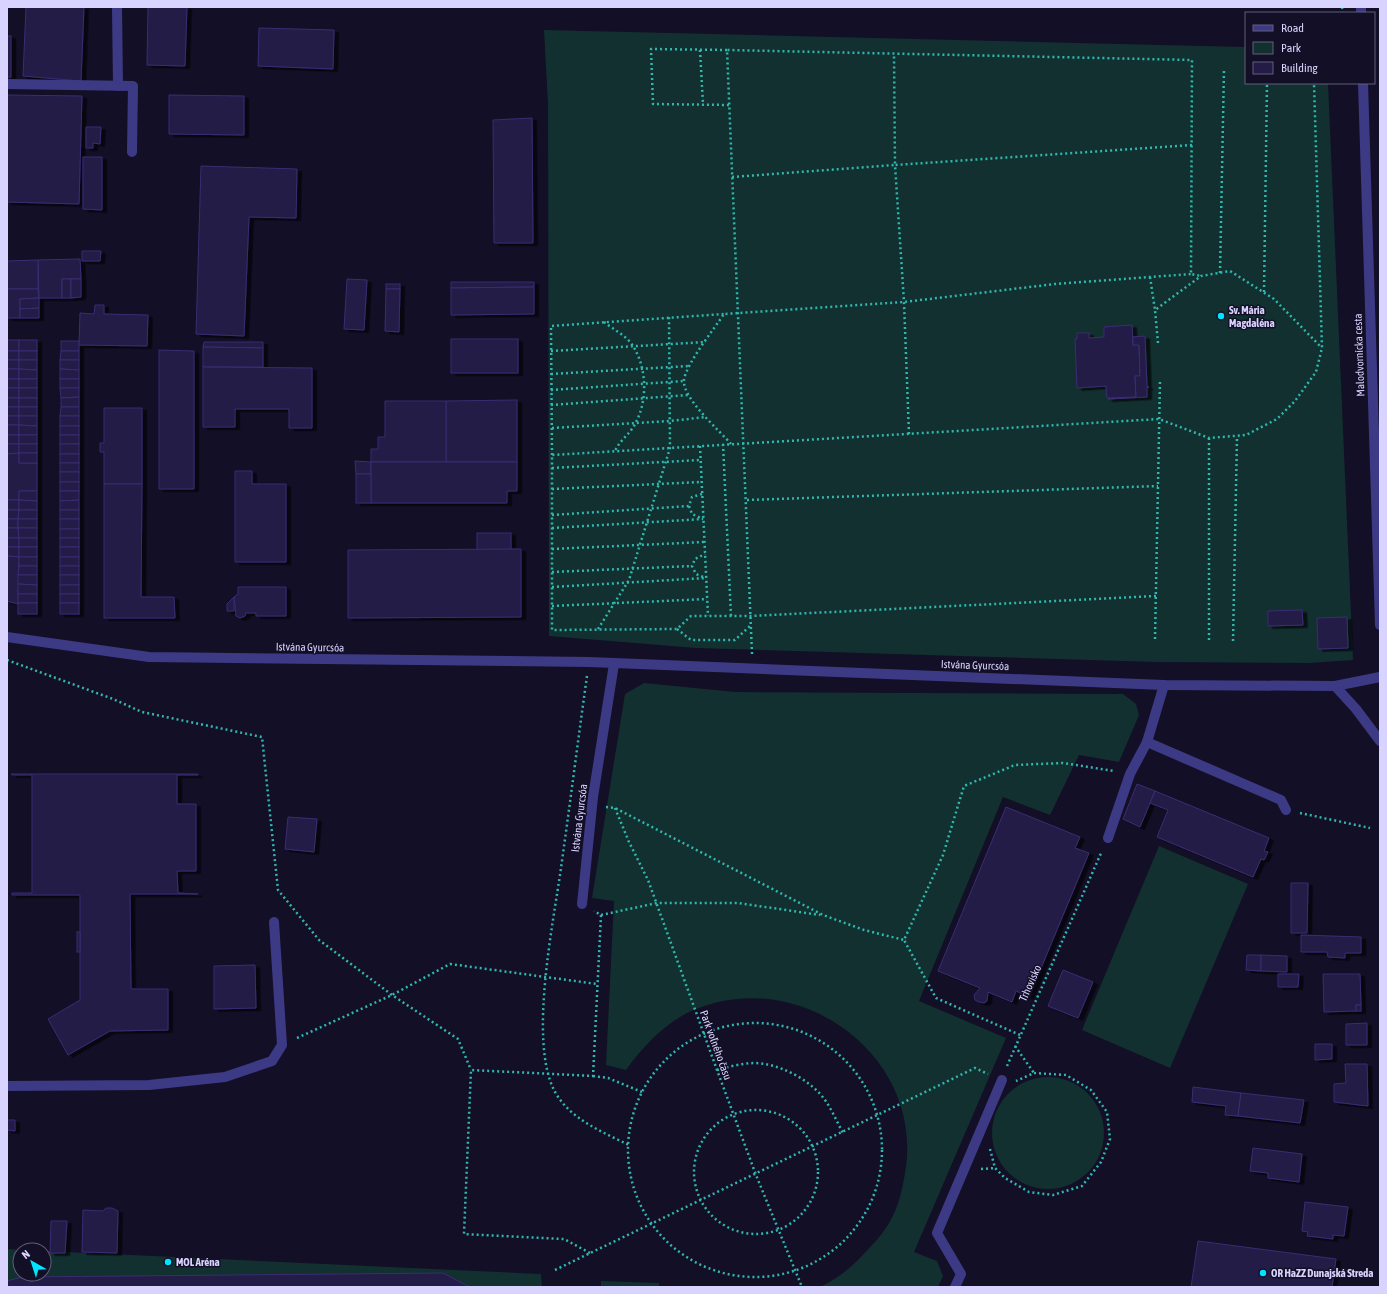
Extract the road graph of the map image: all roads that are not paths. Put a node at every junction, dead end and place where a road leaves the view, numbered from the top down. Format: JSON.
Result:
{"nodes":[{"id":1,"x":117,"y":7,"type":"edge"},
{"id":2,"x":7,"y":84,"type":"edge"},
{"id":3,"x":1363,"y":84,"type":"edge"},
{"id":4,"x":118,"y":86,"type":"junction"},
{"id":5,"x":132,"y":152,"type":"dead end"},
{"id":6,"x":1380,"y":625,"type":"edge"},
{"id":7,"x":7,"y":637,"type":"edge"},
{"id":8,"x":614,"y":664,"type":"junction"},
{"id":9,"x":1380,"y":677,"type":"edge"},
{"id":10,"x":1164,"y":685,"type":"junction"},
{"id":11,"x":1335,"y":686,"type":"junction"},
{"id":12,"x":1380,"y":741,"type":"edge"},
{"id":13,"x":1147,"y":742,"type":"junction"},
{"id":14,"x":1286,"y":810,"type":"road end"},
{"id":15,"x":1108,"y":838,"type":"road end"},
{"id":16,"x":582,"y":904,"type":"road end"},
{"id":17,"x":274,"y":922,"type":"dead end"},
{"id":18,"x":1002,"y":1080,"type":"road end"},
{"id":19,"x":7,"y":1086,"type":"edge"},
{"id":20,"x":955,"y":1287,"type":"edge"}],
"edges":[{"from":1,"to":4,"type":"street"},
{"from":2,"to":4,"type":"street"},
{"from":3,"to":6,"type":"street","name":"Malodvornícka cesta"},
{"from":4,"to":5,"type":"street"},
{"from":7,"to":8,"type":"street","name":"Istvána Gyurcsóa"},
{"from":8,"to":10,"type":"street","name":"Istvána Gyurcsóa"},
{"from":8,"to":16,"type":"street","name":"Istvána Gyurcsóa"},
{"from":9,"to":11,"type":"street","name":"Istvána Gyurcsóa"},
{"from":10,"to":11,"type":"street","name":"Istvána Gyurcsóa"},
{"from":10,"to":13,"type":"street"},
{"from":11,"to":12,"type":"street"},
{"from":13,"to":14,"type":"street"},
{"from":13,"to":15,"type":"street"},
{"from":17,"to":19,"type":"street"},
{"from":18,"to":20,"type":"street"}]}
